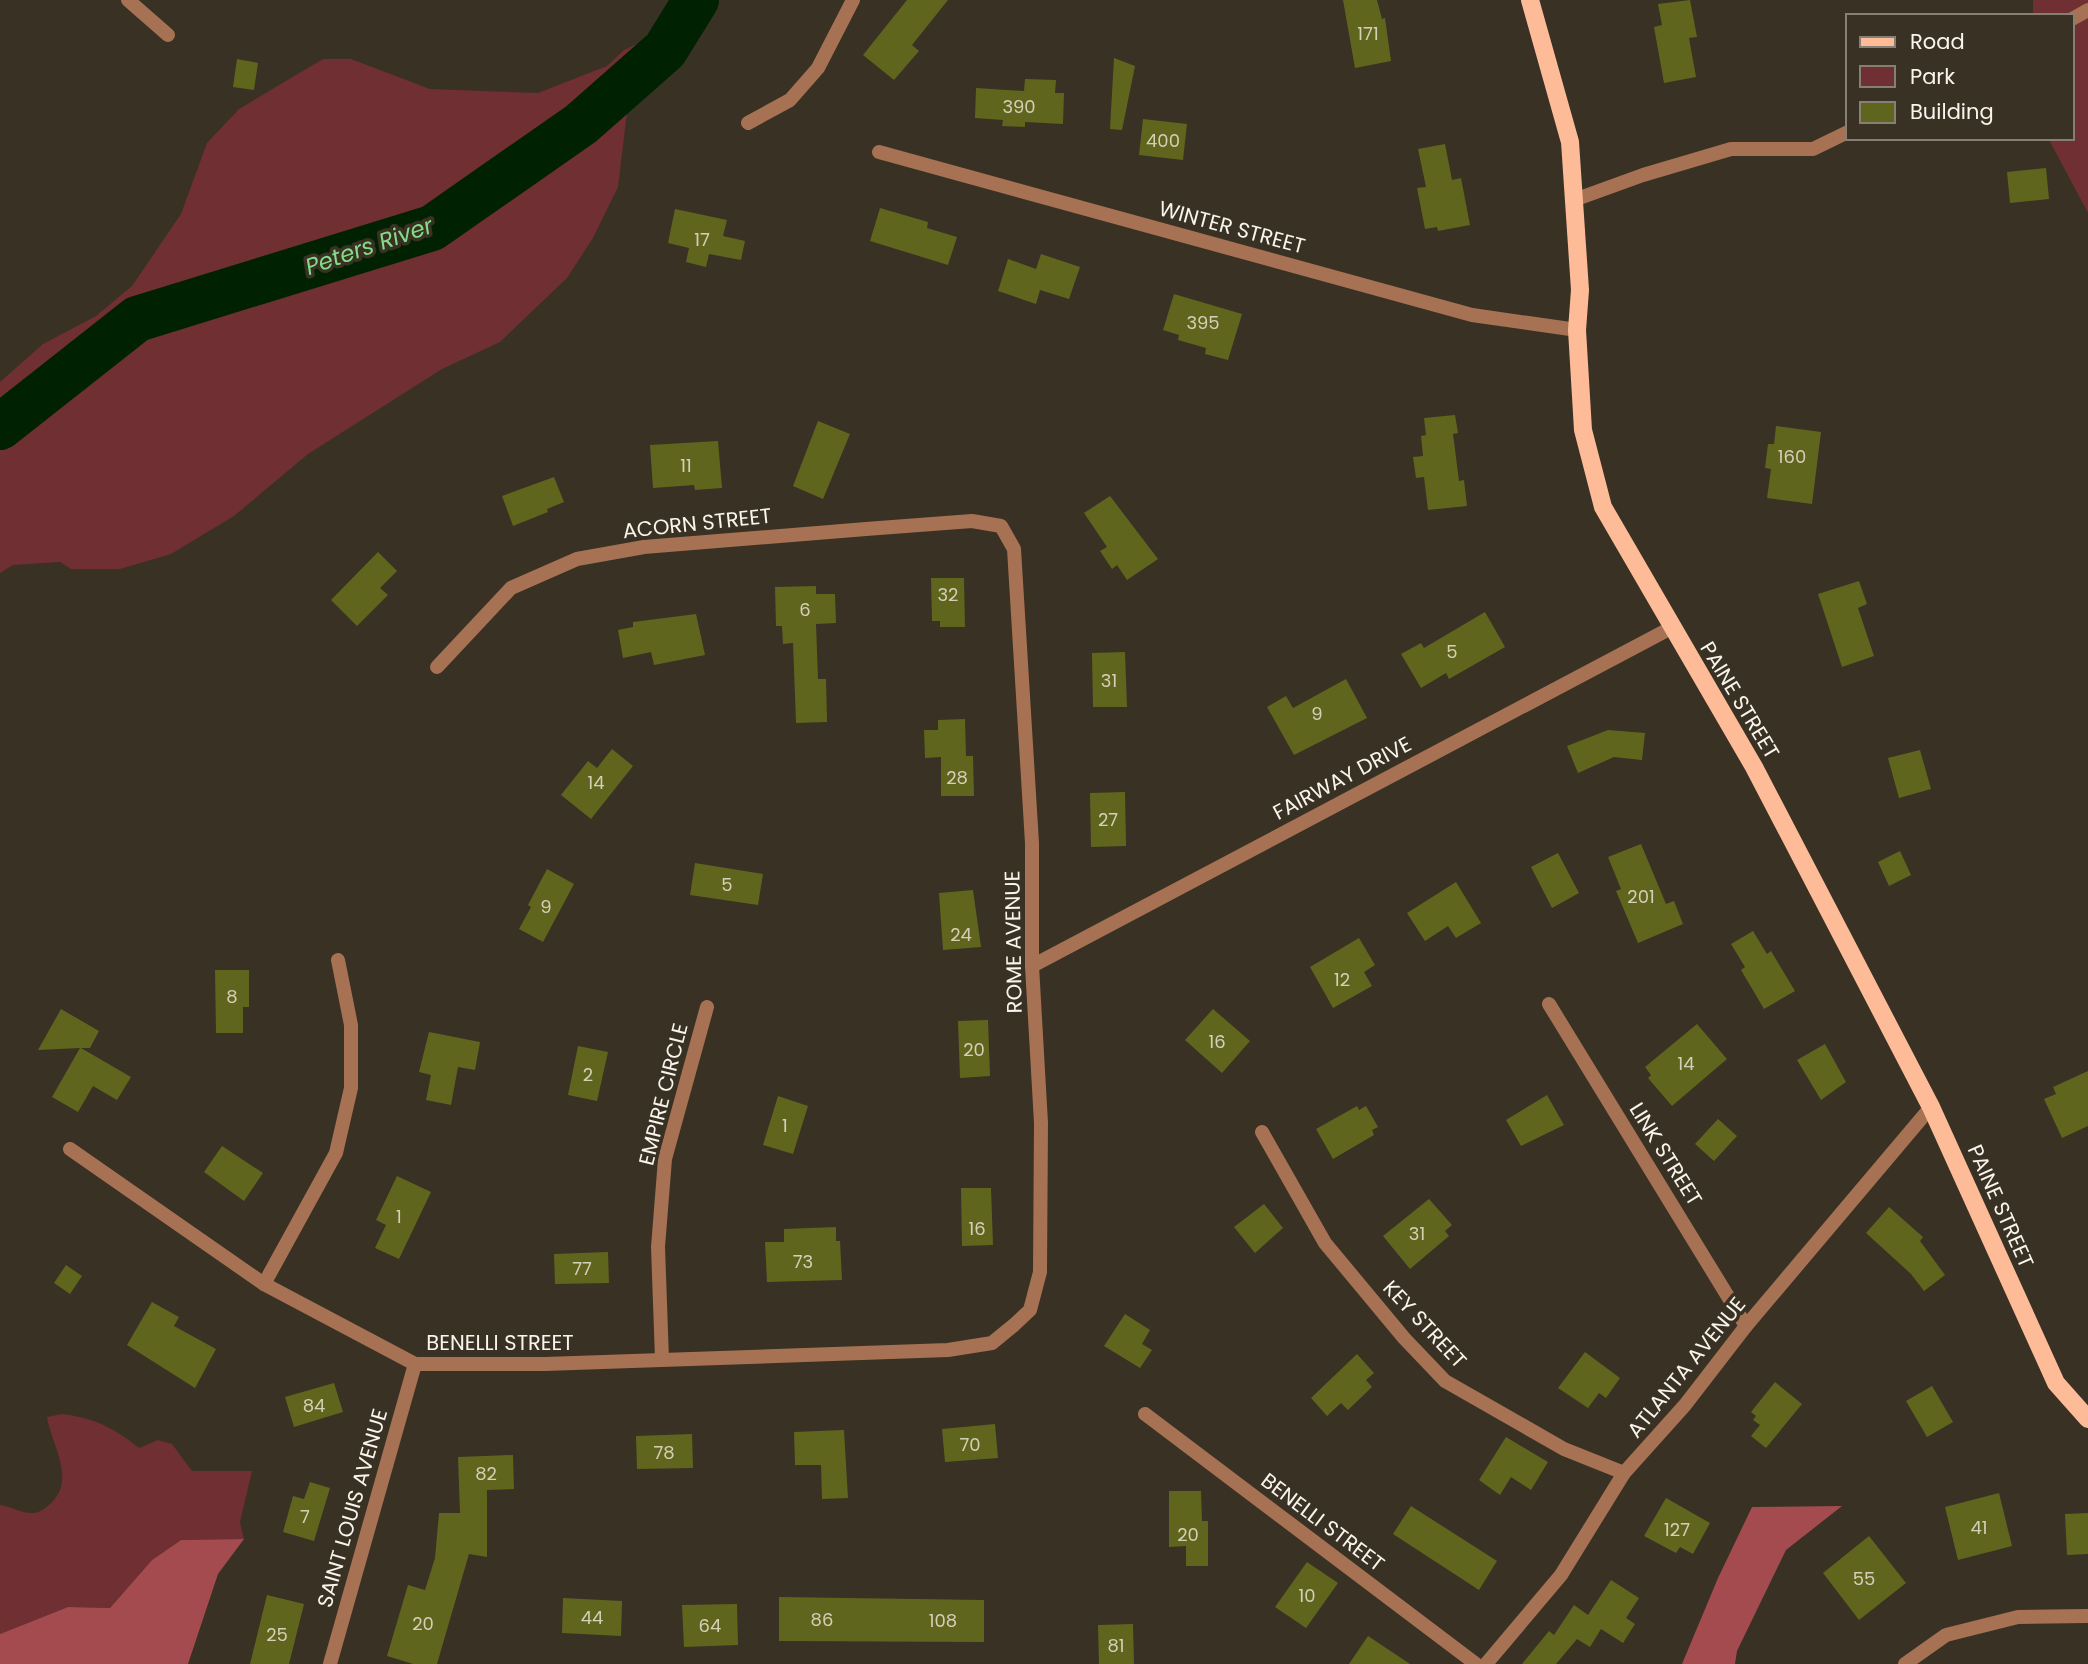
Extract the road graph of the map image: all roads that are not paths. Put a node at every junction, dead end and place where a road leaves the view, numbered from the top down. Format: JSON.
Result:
{"nodes":[{"id":1,"x":128,"y":0,"type":"edge"},
{"id":2,"x":853,"y":0,"type":"edge"},
{"id":3,"x":1530,"y":0,"type":"edge"},
{"id":4,"x":168,"y":35,"type":"dead end"},
{"id":5,"x":748,"y":123,"type":"dead end"},
{"id":6,"x":1846,"y":133,"type":"edge"},
{"id":7,"x":879,"y":152,"type":"dead end"},
{"id":8,"x":1574,"y":200,"type":"junction"},
{"id":9,"x":1577,"y":330,"type":"junction"},
{"id":10,"x":1001,"y":526,"type":"joint"},
{"id":11,"x":1671,"y":628,"type":"junction"},
{"id":12,"x":437,"y":667,"type":"dead end"},
{"id":13,"x":338,"y":960,"type":"dead end"},
{"id":14,"x":1032,"y":966,"type":"junction"},
{"id":15,"x":1549,"y":1004,"type":"dead end"},
{"id":16,"x":707,"y":1007,"type":"dead end"},
{"id":17,"x":1931,"y":1107,"type":"junction"},
{"id":18,"x":1262,"y":1132,"type":"dead end"},
{"id":19,"x":69,"y":1149,"type":"dead end"},
{"id":20,"x":264,"y":1284,"type":"junction"},
{"id":21,"x":1746,"y":1326,"type":"junction"},
{"id":22,"x":992,"y":1343,"type":"joint"},
{"id":23,"x":662,"y":1360,"type":"junction"},
{"id":24,"x":415,"y":1364,"type":"junction"},
{"id":25,"x":1145,"y":1414,"type":"dead end"},
{"id":26,"x":2088,"y":1419,"type":"edge"},
{"id":27,"x":1624,"y":1473,"type":"junction"},
{"id":28,"x":2088,"y":1616,"type":"edge"},
{"id":29,"x":330,"y":1664,"type":"edge"},
{"id":30,"x":1476,"y":1664,"type":"edge"},
{"id":31,"x":1486,"y":1664,"type":"edge"},
{"id":32,"x":1905,"y":1664,"type":"edge"}],
"edges":[{"from":1,"to":4,"type":"street"},
{"from":2,"to":5,"type":"street"},
{"from":3,"to":8,"type":"main road","name":"PAINE STREET"},
{"from":6,"to":8,"type":"street"},
{"from":7,"to":9,"type":"street","name":"WINTER STREET"},
{"from":8,"to":9,"type":"main road","name":"PAINE STREET"},
{"from":9,"to":11,"type":"main road","name":"PAINE STREET"},
{"from":10,"to":12,"type":"street","name":"ACORN STREET"},
{"from":10,"to":14,"type":"street","name":"ROME AVENUE"},
{"from":11,"to":14,"type":"street","name":"FAIRWAY DRIVE"},
{"from":11,"to":17,"type":"main road","name":"PAINE STREET"},
{"from":13,"to":20,"type":"street"},
{"from":14,"to":22,"type":"street","name":"ROME AVENUE"},
{"from":15,"to":21,"type":"street","name":"LINK STREET"},
{"from":16,"to":23,"type":"street","name":"EMPIRE CIRCLE"},
{"from":17,"to":21,"type":"street","name":"ATLANTA AVENUE"},
{"from":17,"to":26,"type":"main road","name":"PAINE STREET"},
{"from":18,"to":27,"type":"street","name":"KEY STREET"},
{"from":19,"to":20,"type":"street","name":"BENELLI STREET"},
{"from":20,"to":24,"type":"street","name":"BENELLI STREET"},
{"from":21,"to":27,"type":"street","name":"ATLANTA AVENUE"},
{"from":22,"to":23,"type":"street","name":"BENELLI STREET"},
{"from":23,"to":24,"type":"street","name":"BENELLI STREET"},
{"from":24,"to":29,"type":"street","name":"SAINT LOUIS AVENUE"},
{"from":25,"to":30,"type":"street","name":"BENELLI STREET"},
{"from":27,"to":31,"type":"street","name":"ATLANTA AVENUE"},
{"from":28,"to":32,"type":"street"}]}
